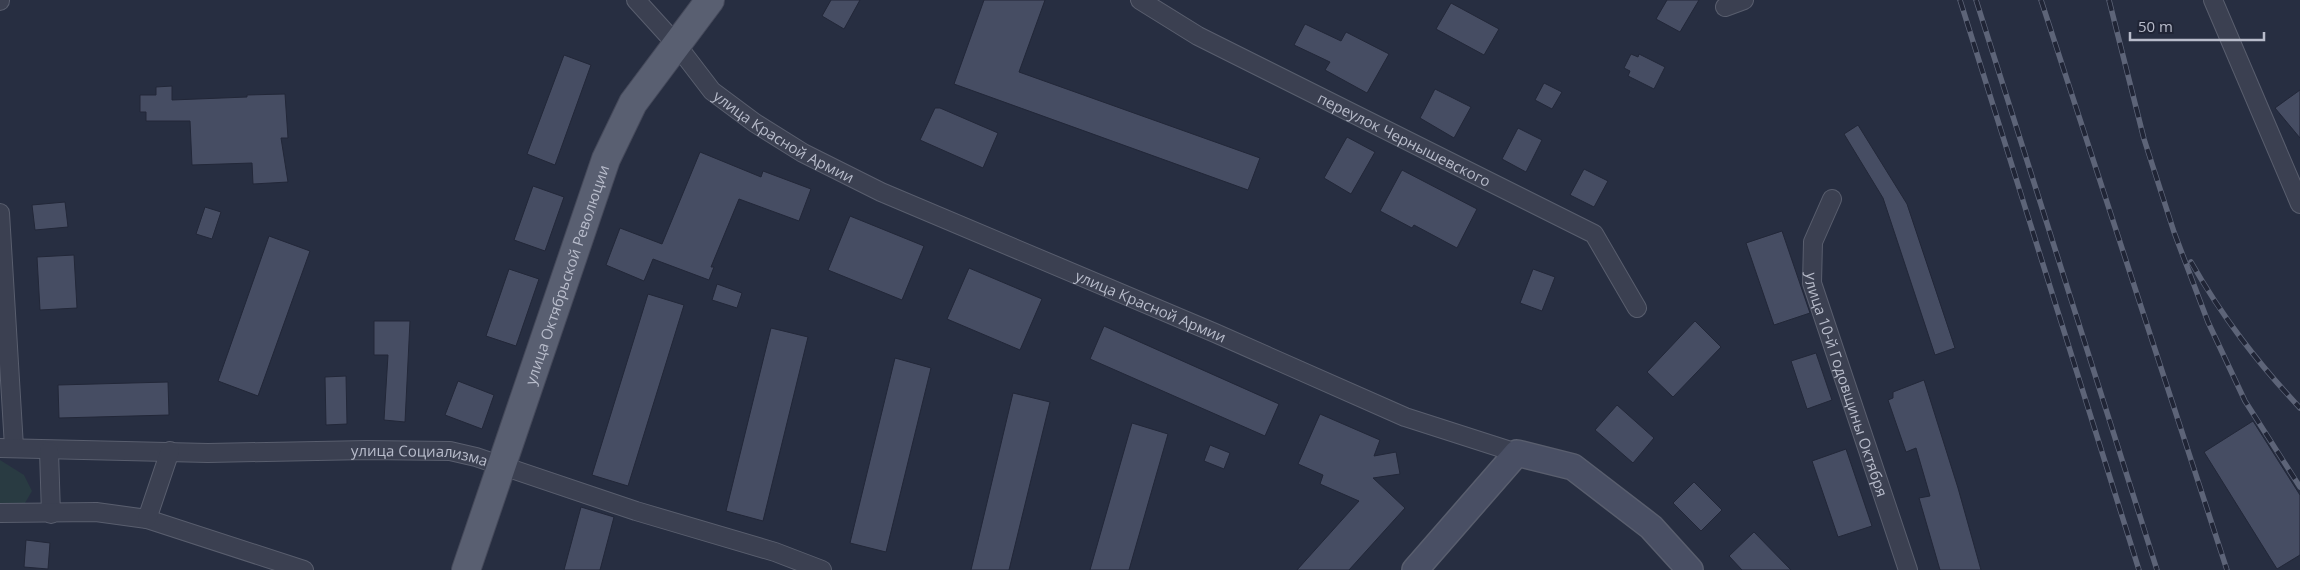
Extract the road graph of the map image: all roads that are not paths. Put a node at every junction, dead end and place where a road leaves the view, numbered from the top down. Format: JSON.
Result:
{"nodes":[{"id":1,"x":636,"y":0,"type":"edge"},
{"id":2,"x":710,"y":0,"type":"edge"},
{"id":3,"x":1140,"y":0,"type":"edge"},
{"id":4,"x":1744,"y":0,"type":"edge"},
{"id":5,"x":2213,"y":0,"type":"edge"},
{"id":6,"x":1725,"y":7,"type":"dead end"},
{"id":7,"x":676,"y":44,"type":"junction"},
{"id":8,"x":1832,"y":199,"type":"dead end"},
{"id":9,"x":2300,"y":204,"type":"edge"},
{"id":10,"x":0,"y":213,"type":"edge"},
{"id":11,"x":1637,"y":308,"type":"dead end"},
{"id":12,"x":7,"y":448,"type":"edge"},
{"id":13,"x":49,"y":451,"type":"junction"},
{"id":14,"x":170,"y":451,"type":"junction"},
{"id":15,"x":1517,"y":452,"type":"junction"},
{"id":16,"x":503,"y":466,"type":"junction"},
{"id":17,"x":0,"y":513,"type":"edge"},
{"id":18,"x":51,"y":514,"type":"junction"},
{"id":19,"x":147,"y":519,"type":"junction"},
{"id":20,"x":304,"y":570,"type":"edge"},
{"id":21,"x":466,"y":570,"type":"edge"},
{"id":22,"x":822,"y":570,"type":"edge"},
{"id":23,"x":1416,"y":570,"type":"edge"},
{"id":24,"x":1690,"y":570,"type":"edge"},
{"id":25,"x":1908,"y":570,"type":"edge"}],
"edges":[{"from":1,"to":7,"type":"street","name":"улица Красной Армии"},
{"from":2,"to":7,"type":"main road","name":"улица Октябрьской Революции"},
{"from":3,"to":11,"type":"street","name":"переулок Чернышевского"},
{"from":4,"to":6,"type":"street"},
{"from":5,"to":9,"type":"street"},
{"from":7,"to":15,"type":"street","name":"улица Красной Армии"},
{"from":7,"to":16,"type":"main road","name":"улица Октябрьской Революции"},
{"from":8,"to":25,"type":"street","name":"улица 10-й Годовщины Октября"},
{"from":10,"to":12,"type":"street"},
{"from":12,"to":13,"type":"street","name":"улица Социализма"},
{"from":13,"to":14,"type":"street","name":"улица Социализма"},
{"from":13,"to":18,"type":"street"},
{"from":14,"to":16,"type":"street","name":"улица Социализма"},
{"from":14,"to":19,"type":"street"},
{"from":15,"to":23,"type":"main road"},
{"from":15,"to":24,"type":"main road","name":"улица Красной Армии"},
{"from":16,"to":21,"type":"main road","name":"улица Октябрьской Революции"},
{"from":16,"to":22,"type":"street","name":"улица Социализма"},
{"from":17,"to":18,"type":"street"},
{"from":18,"to":19,"type":"street"},
{"from":19,"to":20,"type":"street"}]}
